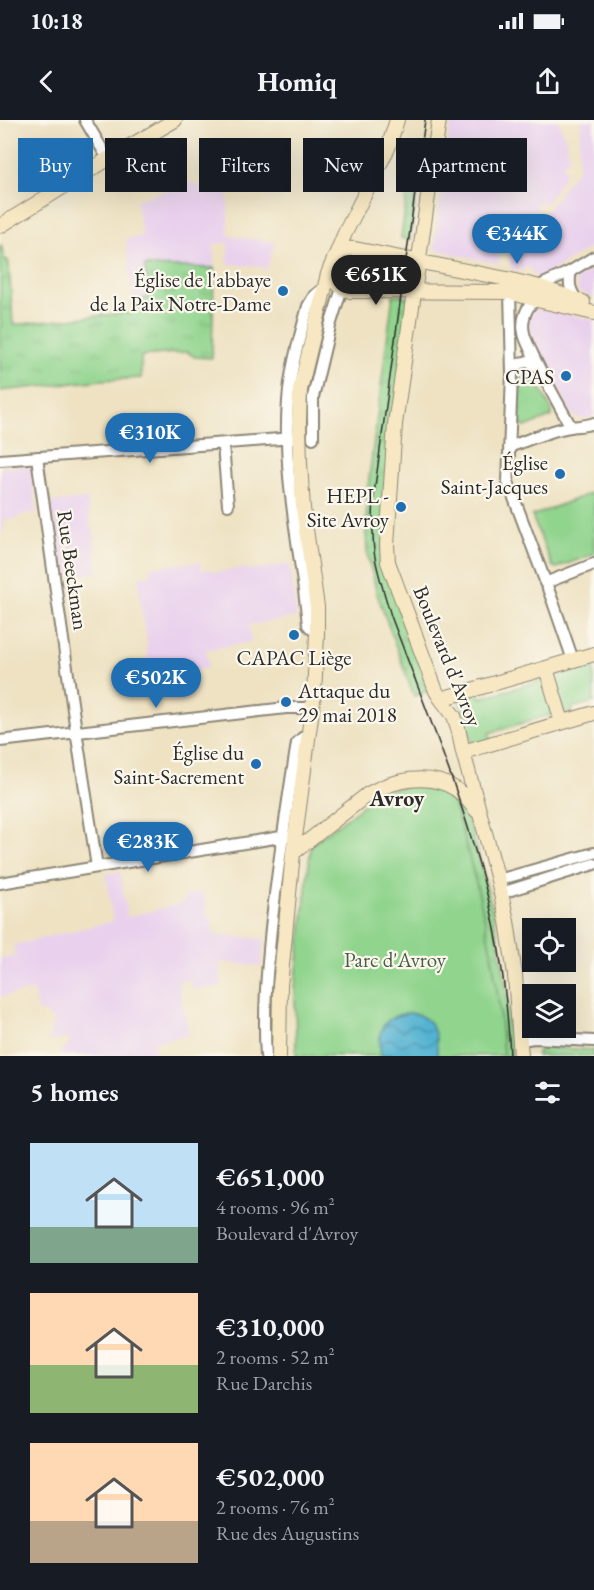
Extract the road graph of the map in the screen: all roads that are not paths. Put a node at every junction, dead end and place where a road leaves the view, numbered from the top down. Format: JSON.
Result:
{"nodes":[{"id":1,"x":85,"y":120,"type":"edge"},
{"id":2,"x":175,"y":120,"type":"edge"},
{"id":3,"x":397,"y":120,"type":"edge"},
{"id":4,"x":439,"y":120,"type":"edge"},
{"id":5,"x":144,"y":138,"type":"edge"},
{"id":6,"x":105,"y":154,"type":"edge"},
{"id":7,"x":105,"y":161,"type":"edge"},
{"id":8,"x":0,"y":226,"type":"edge"},
{"id":9,"x":594,"y":257,"type":"edge"},
{"id":10,"x":332,"y":262,"type":"junction"},
{"id":11,"x":419,"y":262,"type":"junction"},
{"id":12,"x":571,"y":271,"type":"junction"},
{"id":13,"x":342,"y":288,"type":"junction"},
{"id":14,"x":415,"y":291,"type":"junction"},
{"id":15,"x":510,"y":292,"type":"junction"},
{"id":16,"x":539,"y":294,"type":"junction"},
{"id":17,"x":578,"y":301,"type":"junction"},
{"id":18,"x":594,"y":305,"type":"edge"},
{"id":19,"x":594,"y":313,"type":"edge"},
{"id":20,"x":538,"y":367,"type":"junction"},
{"id":21,"x":512,"y":373,"type":"junction"},
{"id":22,"x":594,"y":423,"type":"edge"},
{"id":23,"x":571,"y":427,"type":"junction"},
{"id":24,"x":299,"y":438,"type":"junction"},
{"id":25,"x":223,"y":445,"type":"junction"},
{"id":26,"x":509,"y":447,"type":"junction"},
{"id":27,"x":37,"y":457,"type":"junction"},
{"id":28,"x":0,"y":460,"type":"edge"},
{"id":29,"x":228,"y":505,"type":"dead end"},
{"id":30,"x":594,"y":564,"type":"edge"},
{"id":31,"x":545,"y":583,"type":"junction"},
{"id":32,"x":594,"y":654,"type":"edge"},
{"id":33,"x":573,"y":660,"type":"junction"},
{"id":34,"x":546,"y":668,"type":"junction"},
{"id":35,"x":441,"y":699,"type":"junction"},
{"id":36,"x":312,"y":708,"type":"junction"},
{"id":37,"x":594,"y":713,"type":"edge"},
{"id":38,"x":562,"y":722,"type":"junction"},
{"id":39,"x":76,"y":733,"type":"junction"},
{"id":40,"x":0,"y":741,"type":"edge"},
{"id":41,"x":463,"y":752,"type":"junction"},
{"id":42,"x":480,"y":815,"type":"junction"},
{"id":43,"x":289,"y":837,"type":"junction"},
{"id":44,"x":594,"y":852,"type":"edge"},
{"id":45,"x":293,"y":853,"type":"junction"},
{"id":46,"x":594,"y":864,"type":"edge"},
{"id":47,"x":97,"y":867,"type":"junction"},
{"id":48,"x":278,"y":869,"type":"junction"},
{"id":49,"x":521,"y":874,"type":"junction"},
{"id":50,"x":0,"y":883,"type":"edge"},
{"id":51,"x":524,"y":886,"type":"junction"},
{"id":52,"x":499,"y":887,"type":"junction"},
{"id":53,"x":521,"y":1040,"type":"junction"},
{"id":54,"x":594,"y":1041,"type":"edge"},
{"id":55,"x":266,"y":1056,"type":"edge"},
{"id":56,"x":279,"y":1056,"type":"edge"},
{"id":57,"x":521,"y":1056,"type":"edge"}],
"edges":[{"from":1,"to":6,"type":"street"},
{"from":2,"to":5,"type":"street"},
{"from":3,"to":10,"type":"street"},
{"from":4,"to":11,"type":"street","name":"Boulevard d'Avroy"},
{"from":7,"to":8,"type":"street"},
{"from":9,"to":12,"type":"street"},
{"from":10,"to":11,"type":"street"},
{"from":10,"to":13,"type":"street"},
{"from":10,"to":24,"type":"street"},
{"from":11,"to":14,"type":"street","name":"Boulevard d'Avroy"},
{"from":11,"to":16,"type":"street"},
{"from":12,"to":16,"type":"street"},
{"from":12,"to":17,"type":"street"},
{"from":13,"to":14,"type":"street"},
{"from":13,"to":24,"type":"street"},
{"from":14,"to":15,"type":"street"},
{"from":14,"to":35,"type":"street","name":"Boulevard d'Avroy"},
{"from":15,"to":16,"type":"street"},
{"from":15,"to":21,"type":"street"},
{"from":16,"to":17,"type":"street"},
{"from":16,"to":19,"type":"street"},
{"from":16,"to":20,"type":"street"},
{"from":17,"to":18,"type":"street"},
{"from":20,"to":21,"type":"street"},
{"from":20,"to":23,"type":"street"},
{"from":21,"to":26,"type":"street"},
{"from":22,"to":23,"type":"street"},
{"from":23,"to":26,"type":"street"},
{"from":24,"to":25,"type":"street"},
{"from":24,"to":36,"type":"street"},
{"from":25,"to":27,"type":"street"},
{"from":25,"to":29,"type":"street"},
{"from":26,"to":31,"type":"street"},
{"from":27,"to":28,"type":"street"},
{"from":27,"to":39,"type":"street","name":"Rue Beeckman"},
{"from":30,"to":31,"type":"street"},
{"from":31,"to":33,"type":"street"},
{"from":32,"to":33,"type":"street"},
{"from":33,"to":34,"type":"street"},
{"from":34,"to":35,"type":"street"},
{"from":34,"to":38,"type":"street"},
{"from":35,"to":41,"type":"street","name":"Boulevard d'Avroy"},
{"from":36,"to":39,"type":"street"},
{"from":36,"to":43,"type":"street"},
{"from":37,"to":38,"type":"street"},
{"from":38,"to":41,"type":"street"},
{"from":39,"to":40,"type":"street"},
{"from":39,"to":47,"type":"street","name":"Rue Beeckman"},
{"from":41,"to":42,"type":"street","name":"Boulevard d'Avroy"},
{"from":42,"to":45,"type":"street"},
{"from":42,"to":52,"type":"street","name":"Boulevard d'Avroy"},
{"from":43,"to":45,"type":"street"},
{"from":43,"to":47,"type":"street"},
{"from":43,"to":48,"type":"street"},
{"from":44,"to":49,"type":"street"},
{"from":45,"to":48,"type":"street"},
{"from":45,"to":56,"type":"street"},
{"from":46,"to":51,"type":"street"},
{"from":47,"to":50,"type":"street"},
{"from":48,"to":55,"type":"street"},
{"from":49,"to":51,"type":"street"},
{"from":49,"to":52,"type":"street"},
{"from":51,"to":52,"type":"street"},
{"from":52,"to":53,"type":"street","name":"Boulevard d'Avroy"},
{"from":53,"to":54,"type":"street"},
{"from":53,"to":57,"type":"street","name":"Boulevard d'Avroy"}]}
